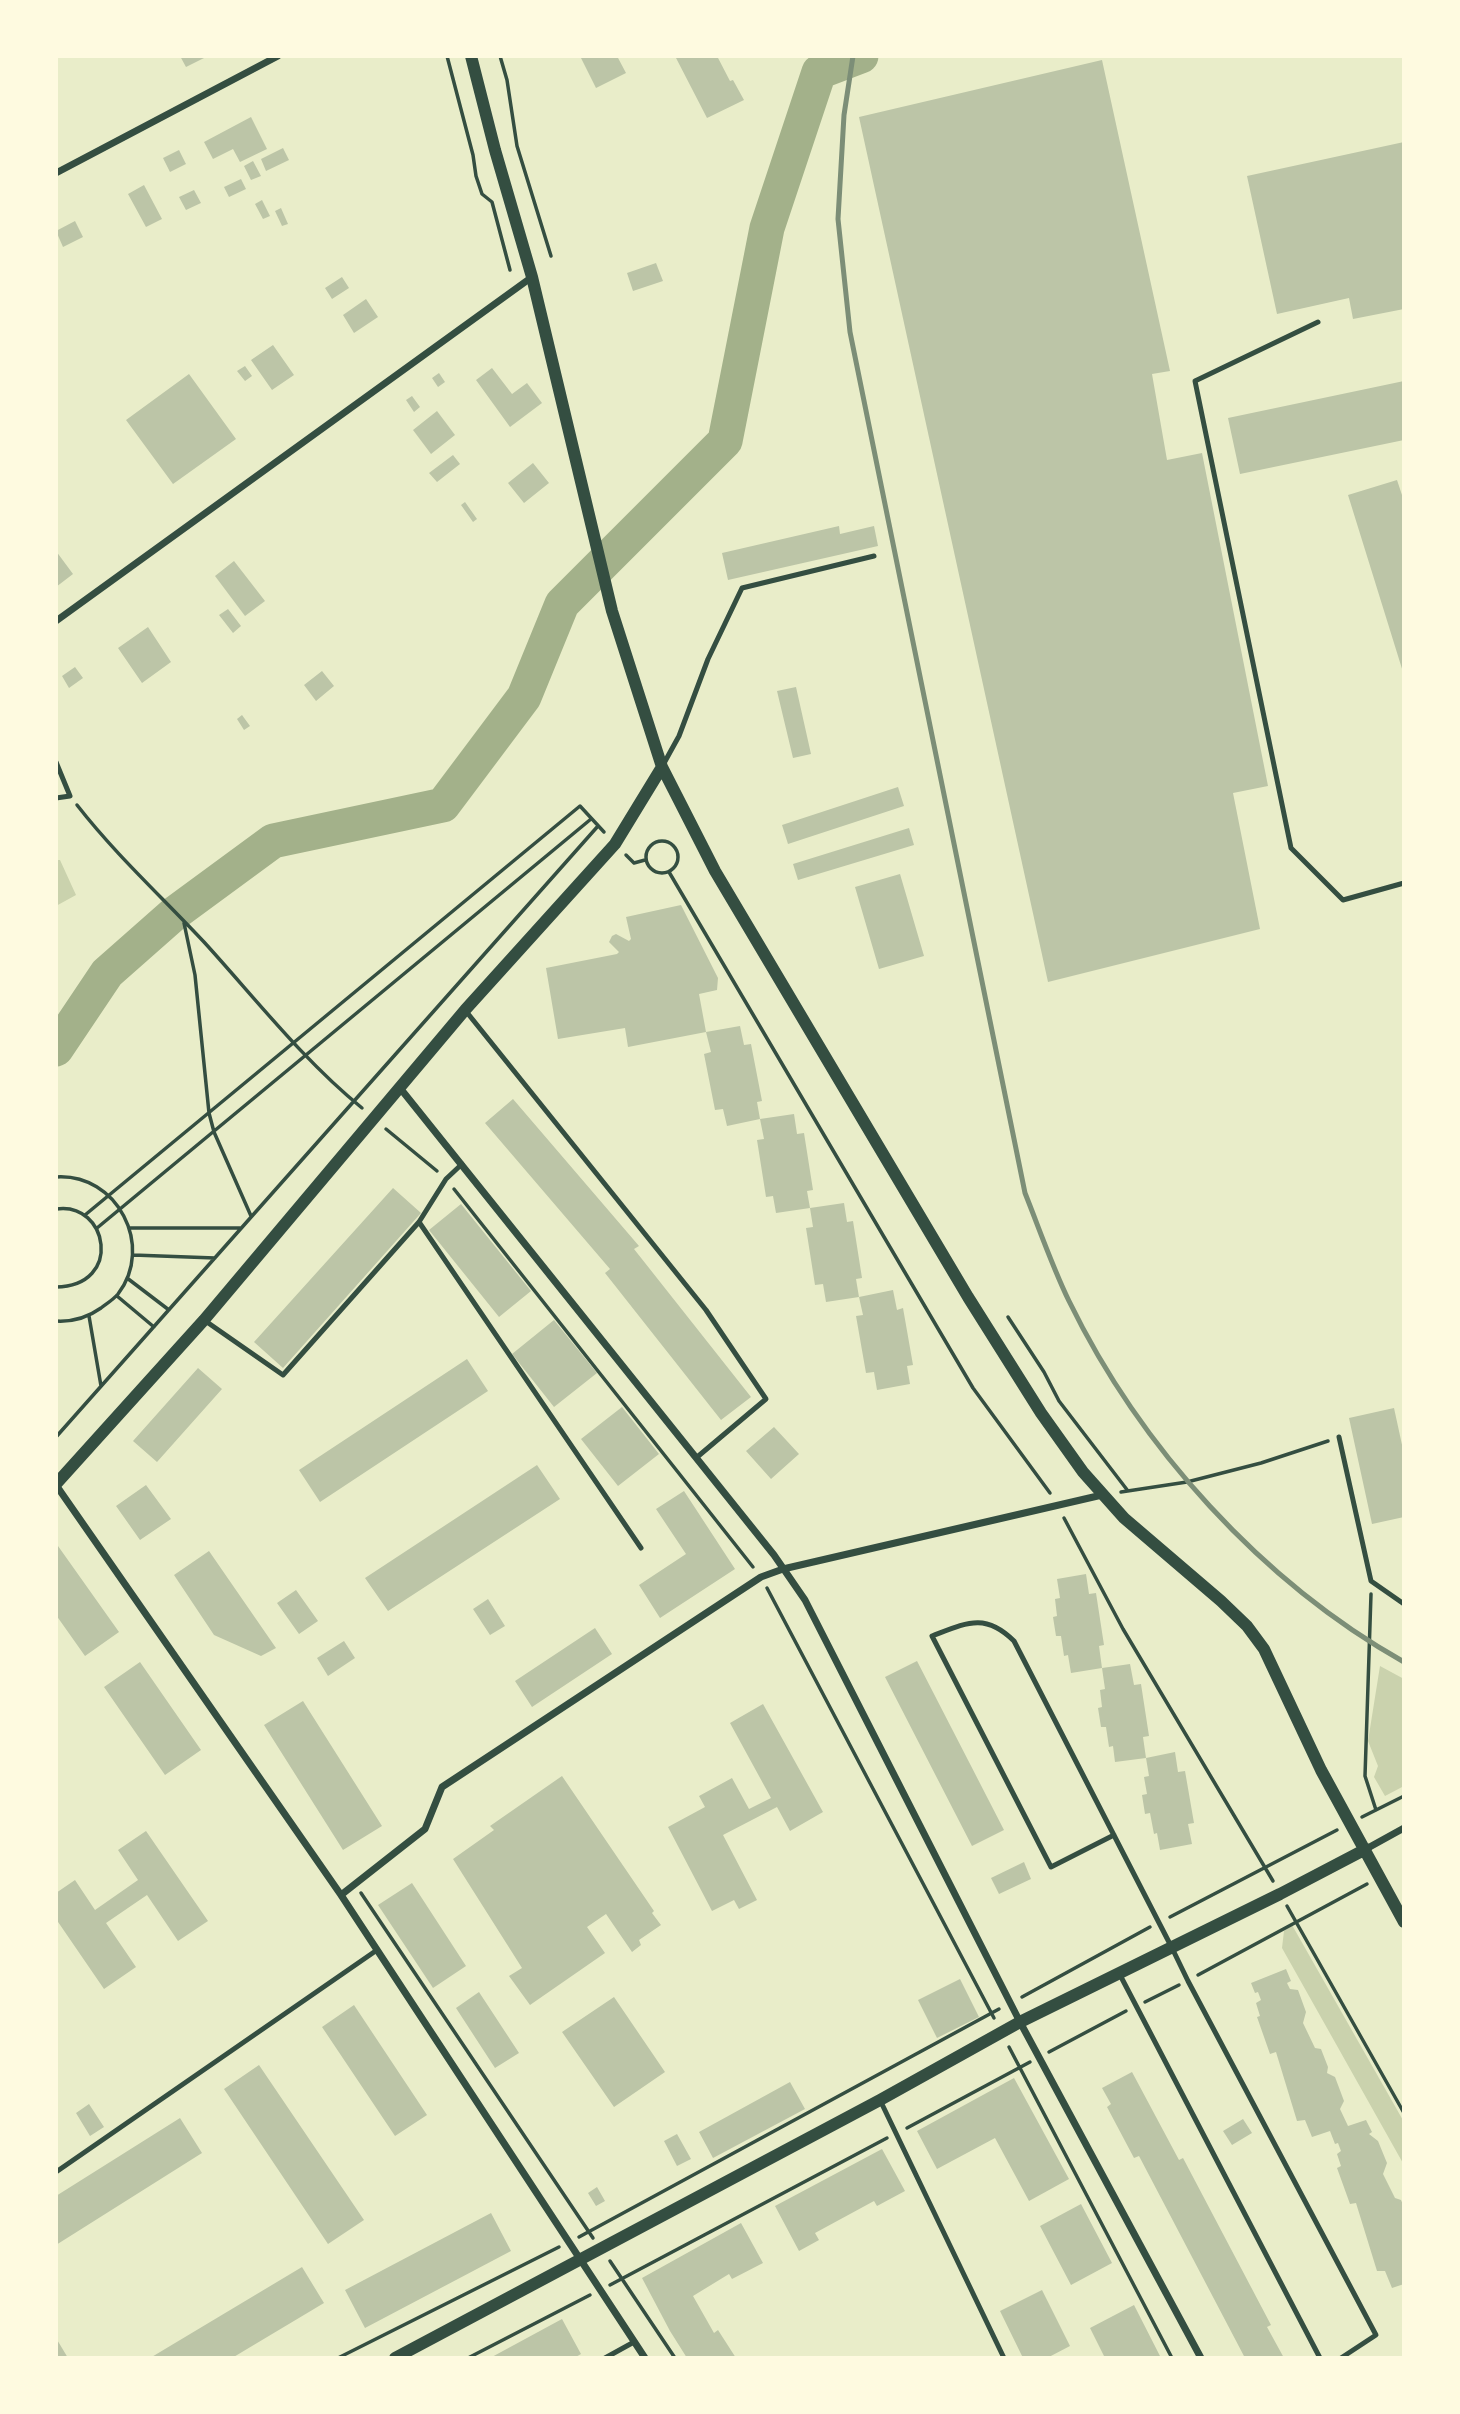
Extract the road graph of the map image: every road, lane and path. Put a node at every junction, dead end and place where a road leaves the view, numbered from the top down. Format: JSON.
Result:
{"nodes":[{"id":1,"x":278,"y":56,"type":"edge"},
{"id":2,"x":447,"y":56,"type":"edge"},
{"id":3,"x":471,"y":56,"type":"edge"},
{"id":4,"x":500,"y":56,"type":"edge"},
{"id":5,"x":56,"y":173,"type":"edge"},
{"id":6,"x":551,"y":256,"type":"dead end"},
{"id":7,"x":510,"y":270,"type":"dead end"},
{"id":8,"x":532,"y":277,"type":"junction"},
{"id":9,"x":1318,"y":322,"type":"dead end"},
{"id":10,"x":874,"y":556,"type":"dead end"},
{"id":11,"x":56,"y":621,"type":"edge"},
{"id":12,"x":56,"y":762,"type":"edge"},
{"id":13,"x":662,"y":767,"type":"junction"},
{"id":14,"x":70,"y":796,"type":"junction"},
{"id":15,"x":56,"y":798,"type":"edge"},
{"id":16,"x":580,"y":806,"type":"dead end"},
{"id":17,"x":592,"y":819,"type":"dead end"},
{"id":18,"x":598,"y":826,"type":"dead end"},
{"id":19,"x":669,"y":872,"type":"junction"},
{"id":20,"x":1404,"y":883,"type":"edge"},
{"id":21,"x":184,"y":921,"type":"junction"},
{"id":22,"x":465,"y":1010,"type":"junction"},
{"id":23,"x":295,"y":1042,"type":"junction"},
{"id":24,"x":307,"y":1055,"type":"junction"},
{"id":25,"x":400,"y":1088,"type":"junction"},
{"id":26,"x":353,"y":1101,"type":"junction"},
{"id":27,"x":209,"y":1113,"type":"junction"},
{"id":28,"x":374,"y":1119,"type":"junction"},
{"id":29,"x":214,"y":1132,"type":"junction"},
{"id":30,"x":462,"y":1164,"type":"junction"},
{"id":31,"x":56,"y":1177,"type":"edge"},
{"id":32,"x":446,"y":1179,"type":"junction"},
{"id":33,"x":109,"y":1195,"type":"junction"},
{"id":34,"x":56,"y":1209,"type":"edge"},
{"id":35,"x":121,"y":1209,"type":"junction"},
{"id":36,"x":85,"y":1215,"type":"junction"},
{"id":37,"x":251,"y":1217,"type":"junction"},
{"id":38,"x":419,"y":1222,"type":"junction"},
{"id":39,"x":97,"y":1228,"type":"junction"},
{"id":40,"x":130,"y":1228,"type":"junction"},
{"id":41,"x":242,"y":1228,"type":"junction"},
{"id":42,"x":133,"y":1255,"type":"junction"},
{"id":43,"x":215,"y":1258,"type":"junction"},
{"id":44,"x":127,"y":1278,"type":"junction"},
{"id":45,"x":56,"y":1287,"type":"edge"},
{"id":46,"x":117,"y":1296,"type":"junction"},
{"id":47,"x":169,"y":1310,"type":"junction"},
{"id":48,"x":89,"y":1316,"type":"junction"},
{"id":49,"x":1008,"y":1317,"type":"dead end"},
{"id":50,"x":204,"y":1320,"type":"junction"},
{"id":51,"x":56,"y":1321,"type":"edge"},
{"id":52,"x":153,"y":1327,"type":"junction"},
{"id":53,"x":101,"y":1385,"type":"junction"},
{"id":54,"x":56,"y":1437,"type":"edge"},
{"id":55,"x":1339,"y":1437,"type":"joint"},
{"id":56,"x":696,"y":1458,"type":"junction"},
{"id":57,"x":56,"y":1485,"type":"edge"},
{"id":58,"x":1128,"y":1491,"type":"junction"},
{"id":59,"x":1102,"y":1495,"type":"junction"},
{"id":60,"x":1057,"y":1505,"type":"junction"},
{"id":61,"x":641,"y":1548,"type":"dead end"},
{"id":62,"x":783,"y":1569,"type":"junction"},
{"id":63,"x":761,"y":1577,"type":"junction"},
{"id":64,"x":1371,"y":1581,"type":"junction"},
{"id":65,"x":1404,"y":1604,"type":"edge"},
{"id":66,"x":1404,"y":1796,"type":"edge"},
{"id":67,"x":1376,"y":1810,"type":"junction"},
{"id":68,"x":1351,"y":1823,"type":"junction"},
{"id":69,"x":1404,"y":1828,"type":"edge"},
{"id":70,"x":1114,"y":1835,"type":"junction"},
{"id":71,"x":1366,"y":1849,"type":"junction"},
{"id":72,"x":1264,"y":1866,"type":"junction"},
{"id":73,"x":1380,"y":1877,"type":"junction"},
{"id":74,"x":355,"y":1884,"type":"junction"},
{"id":75,"x":1280,"y":1894,"type":"junction"},
{"id":76,"x":341,"y":1895,"type":"junction"},
{"id":77,"x":1296,"y":1921,"type":"junction"},
{"id":78,"x":1404,"y":1922,"type":"edge"},
{"id":79,"x":1158,"y":1923,"type":"junction"},
{"id":80,"x":1172,"y":1948,"type":"junction"},
{"id":81,"x":377,"y":1950,"type":"junction"},
{"id":82,"x":1119,"y":1973,"type":"junction"},
{"id":83,"x":1188,"y":1981,"type":"junction"},
{"id":84,"x":1011,"y":2003,"type":"junction"},
{"id":85,"x":1136,"y":2006,"type":"junction"},
{"id":86,"x":991,"y":2013,"type":"junction"},
{"id":87,"x":1020,"y":2022,"type":"junction"},
{"id":88,"x":1001,"y":2032,"type":"junction"},
{"id":89,"x":1039,"y":2057,"type":"junction"},
{"id":90,"x":1020,"y":2068,"type":"junction"},
{"id":91,"x":880,"y":2100,"type":"junction"},
{"id":92,"x":1404,"y":2113,"type":"edge"},
{"id":93,"x":895,"y":2133,"type":"junction"},
{"id":94,"x":56,"y":2172,"type":"edge"},
{"id":95,"x":589,"y":2231,"type":"junction"},
{"id":96,"x":568,"y":2243,"type":"junction"},
{"id":97,"x":601,"y":2249,"type":"junction"},
{"id":98,"x":580,"y":2261,"type":"junction"},
{"id":99,"x":621,"y":2278,"type":"junction"},
{"id":100,"x":599,"y":2290,"type":"junction"},
{"id":101,"x":634,"y":2342,"type":"junction"},
{"id":102,"x":338,"y":2358,"type":"edge"},
{"id":103,"x":395,"y":2358,"type":"edge"},
{"id":104,"x":468,"y":2358,"type":"edge"},
{"id":105,"x":605,"y":2358,"type":"edge"},
{"id":106,"x":645,"y":2358,"type":"edge"},
{"id":107,"x":675,"y":2358,"type":"edge"},
{"id":108,"x":1004,"y":2358,"type":"edge"},
{"id":109,"x":1172,"y":2358,"type":"edge"},
{"id":110,"x":1201,"y":2358,"type":"edge"},
{"id":111,"x":1320,"y":2358,"type":"edge"},
{"id":112,"x":1341,"y":2358,"type":"edge"}],
"edges":[{"from":1,"to":5,"type":"street"},
{"from":2,"to":7,"type":"path"},
{"from":3,"to":8,"type":"street"},
{"from":4,"to":6,"type":"path"},
{"from":8,"to":11,"type":"street"},
{"from":8,"to":13,"type":"street"},
{"from":9,"to":20,"type":"lane"},
{"from":10,"to":13,"type":"lane"},
{"from":12,"to":14,"type":"lane"},
{"from":13,"to":22,"type":"street"},
{"from":13,"to":59,"type":"street"},
{"from":14,"to":15,"type":"lane"},
{"from":14,"to":21,"type":"path"},
{"from":16,"to":23,"type":"path"},
{"from":17,"to":24,"type":"path"},
{"from":18,"to":26,"type":"path"},
{"from":19,"to":19,"type":"path"},
{"from":19,"to":60,"type":"path"},
{"from":21,"to":23,"type":"path"},
{"from":21,"to":27,"type":"path"},
{"from":22,"to":25,"type":"street"},
{"from":22,"to":56,"type":"lane"},
{"from":23,"to":24,"type":"path"},
{"from":23,"to":27,"type":"path"},
{"from":24,"to":26,"type":"path"},
{"from":24,"to":29,"type":"path"},
{"from":25,"to":28,"type":"street"},
{"from":25,"to":30,"type":"street"},
{"from":26,"to":28,"type":"path"},
{"from":26,"to":37,"type":"path"},
{"from":27,"to":29,"type":"path"},
{"from":27,"to":33,"type":"path"},
{"from":28,"to":32,"type":"path"},
{"from":28,"to":50,"type":"street"},
{"from":29,"to":35,"type":"path"},
{"from":29,"to":37,"type":"path"},
{"from":30,"to":32,"type":"lane"},
{"from":30,"to":56,"type":"street"},
{"from":31,"to":33,"type":"path"},
{"from":32,"to":38,"type":"lane"},
{"from":32,"to":63,"type":"path"},
{"from":33,"to":35,"type":"path"},
{"from":33,"to":36,"type":"path"},
{"from":34,"to":36,"type":"path"},
{"from":35,"to":39,"type":"path"},
{"from":35,"to":40,"type":"path"},
{"from":36,"to":39,"type":"path"},
{"from":37,"to":41,"type":"path"},
{"from":38,"to":50,"type":"lane"},
{"from":38,"to":61,"type":"lane"},
{"from":39,"to":45,"type":"path"},
{"from":40,"to":41,"type":"path"},
{"from":40,"to":42,"type":"path"},
{"from":41,"to":43,"type":"path"},
{"from":42,"to":43,"type":"path"},
{"from":42,"to":44,"type":"path"},
{"from":43,"to":47,"type":"path"},
{"from":44,"to":46,"type":"path"},
{"from":44,"to":47,"type":"path"},
{"from":46,"to":48,"type":"path"},
{"from":46,"to":52,"type":"path"},
{"from":47,"to":52,"type":"path"},
{"from":48,"to":51,"type":"path"},
{"from":48,"to":53,"type":"path"},
{"from":49,"to":58,"type":"path"},
{"from":50,"to":57,"type":"street"},
{"from":52,"to":53,"type":"path"},
{"from":53,"to":54,"type":"path"},
{"from":55,"to":58,"type":"path"},
{"from":55,"to":64,"type":"lane"},
{"from":56,"to":62,"type":"street"},
{"from":57,"to":76,"type":"street"},
{"from":58,"to":59,"type":"path"},
{"from":59,"to":60,"type":"street"},
{"from":59,"to":68,"type":"street"},
{"from":60,"to":62,"type":"street"},
{"from":60,"to":72,"type":"path"},
{"from":62,"to":63,"type":"street"},
{"from":62,"to":84,"type":"street"},
{"from":63,"to":74,"type":"street"},
{"from":63,"to":86,"type":"path"},
{"from":64,"to":65,"type":"lane"},
{"from":64,"to":67,"type":"path"},
{"from":66,"to":67,"type":"path"},
{"from":67,"to":68,"type":"path"},
{"from":68,"to":71,"type":"street"},
{"from":68,"to":72,"type":"path"},
{"from":69,"to":71,"type":"street"},
{"from":70,"to":70,"type":"lane"},
{"from":70,"to":79,"type":"lane"},
{"from":71,"to":73,"type":"street"},
{"from":71,"to":75,"type":"street"},
{"from":72,"to":75,"type":"path"},
{"from":72,"to":79,"type":"path"},
{"from":73,"to":77,"type":"path"},
{"from":73,"to":78,"type":"street"},
{"from":74,"to":76,"type":"street"},
{"from":74,"to":95,"type":"path"},
{"from":75,"to":77,"type":"path"},
{"from":75,"to":80,"type":"street"},
{"from":76,"to":81,"type":"street"},
{"from":77,"to":83,"type":"path"},
{"from":77,"to":92,"type":"path"},
{"from":79,"to":80,"type":"lane"},
{"from":79,"to":84,"type":"path"},
{"from":80,"to":82,"type":"street"},
{"from":80,"to":83,"type":"lane"},
{"from":81,"to":94,"type":"lane"},
{"from":81,"to":96,"type":"street"},
{"from":82,"to":85,"type":"lane"},
{"from":82,"to":87,"type":"street"},
{"from":83,"to":85,"type":"path"},
{"from":83,"to":112,"type":"lane"},
{"from":84,"to":86,"type":"path"},
{"from":84,"to":87,"type":"street"},
{"from":85,"to":89,"type":"path"},
{"from":85,"to":111,"type":"lane"},
{"from":86,"to":88,"type":"path"},
{"from":86,"to":95,"type":"path"},
{"from":87,"to":88,"type":"street"},
{"from":87,"to":89,"type":"street"},
{"from":88,"to":90,"type":"path"},
{"from":88,"to":91,"type":"street"},
{"from":89,"to":90,"type":"path"},
{"from":89,"to":110,"type":"street"},
{"from":90,"to":93,"type":"path"},
{"from":90,"to":109,"type":"path"},
{"from":91,"to":93,"type":"lane"},
{"from":91,"to":97,"type":"street"},
{"from":93,"to":99,"type":"path"},
{"from":93,"to":108,"type":"lane"},
{"from":95,"to":96,"type":"path"},
{"from":95,"to":97,"type":"path"},
{"from":96,"to":98,"type":"street"},
{"from":96,"to":102,"type":"path"},
{"from":97,"to":98,"type":"street"},
{"from":97,"to":99,"type":"path"},
{"from":98,"to":100,"type":"street"},
{"from":98,"to":103,"type":"street"},
{"from":99,"to":100,"type":"path"},
{"from":99,"to":107,"type":"path"},
{"from":100,"to":101,"type":"street"},
{"from":100,"to":104,"type":"path"},
{"from":101,"to":105,"type":"lane"},
{"from":101,"to":106,"type":"street"}]}
